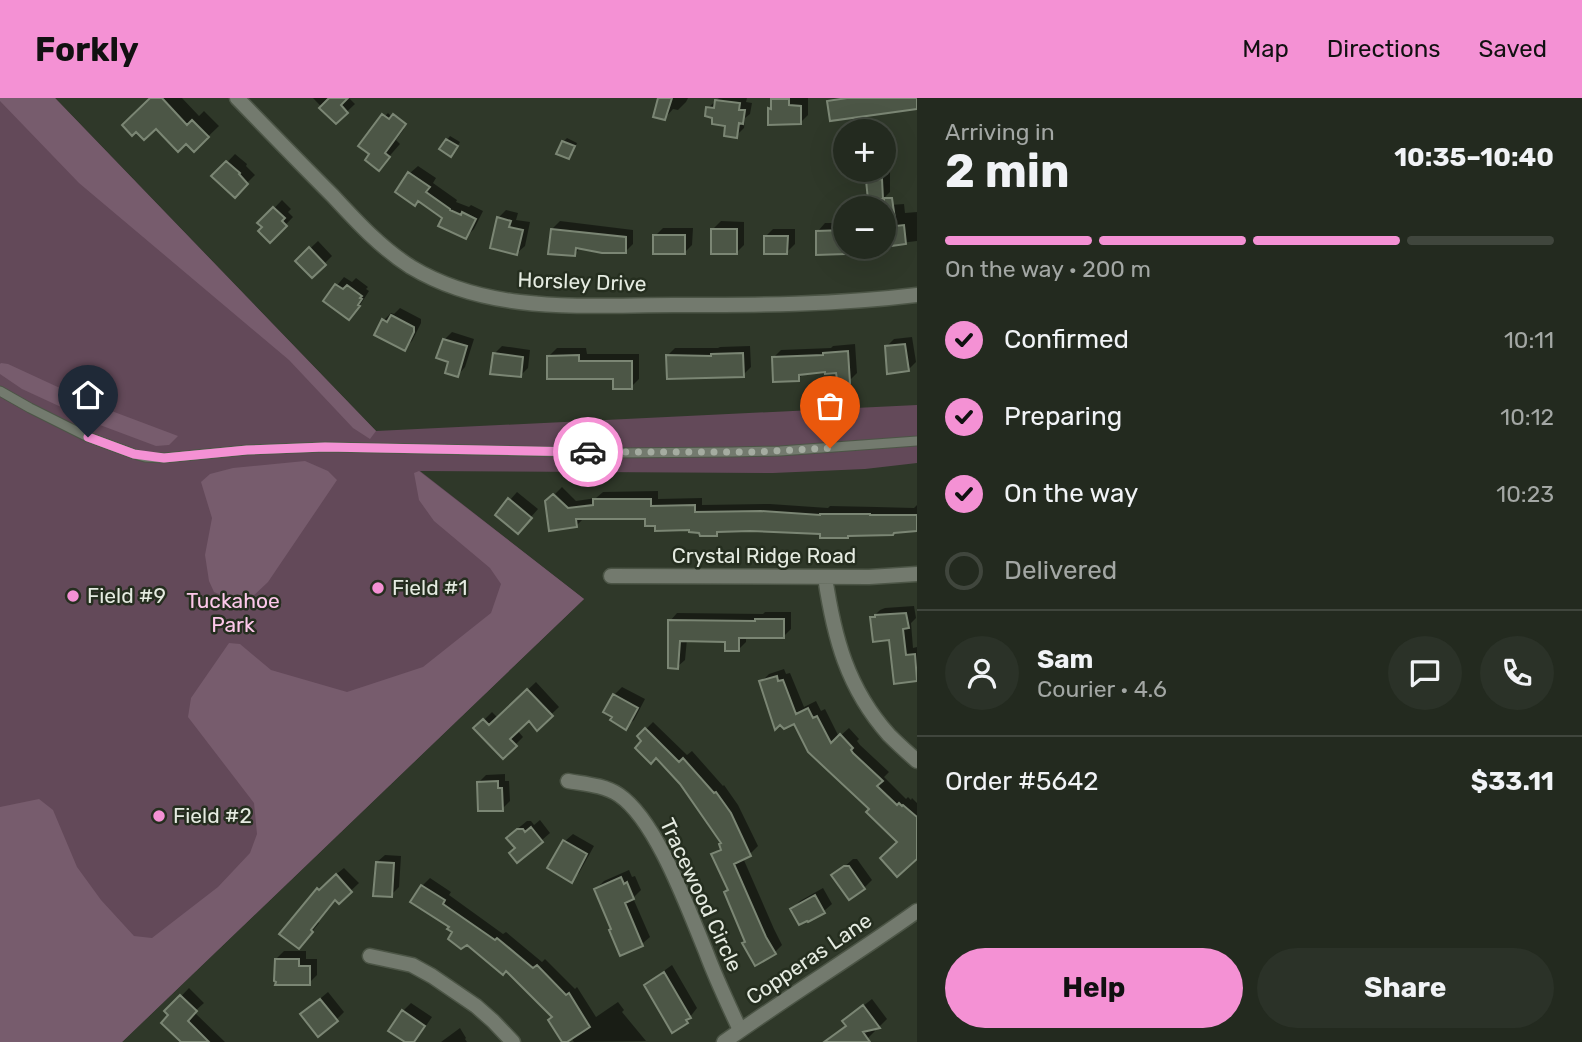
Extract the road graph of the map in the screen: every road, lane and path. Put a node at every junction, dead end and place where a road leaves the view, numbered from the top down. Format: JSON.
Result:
{"nodes":[{"id":1,"x":237,"y":98,"type":"edge"},
{"id":2,"x":917,"y":295,"type":"edge"},
{"id":3,"x":0,"y":391,"type":"edge"},
{"id":4,"x":917,"y":441,"type":"edge"},
{"id":5,"x":917,"y":574,"type":"edge"},
{"id":6,"x":611,"y":576,"type":"dead end"},
{"id":7,"x":825,"y":577,"type":"junction"},
{"id":8,"x":917,"y":761,"type":"edge"},
{"id":9,"x":568,"y":780,"type":"dead end"},
{"id":10,"x":917,"y":911,"type":"edge"},
{"id":11,"x":370,"y":956,"type":"dead end"},
{"id":12,"x":740,"y":1031,"type":"junction"},
{"id":13,"x":513,"y":1042,"type":"edge"},
{"id":14,"x":724,"y":1042,"type":"edge"}],
"edges":[{"from":1,"to":2,"type":"street","name":"Horsley Drive"},
{"from":3,"to":4,"type":"lane"},
{"from":5,"to":7,"type":"street","name":"Crystal Ridge Road"},
{"from":6,"to":7,"type":"street","name":"Crystal Ridge Road"},
{"from":7,"to":8,"type":"street"},
{"from":9,"to":12,"type":"street","name":"Tracewood Circle"},
{"from":10,"to":12,"type":"street","name":"Copperas Lane"},
{"from":11,"to":13,"type":"street"},
{"from":12,"to":14,"type":"street","name":"Copperas Lane"}]}
